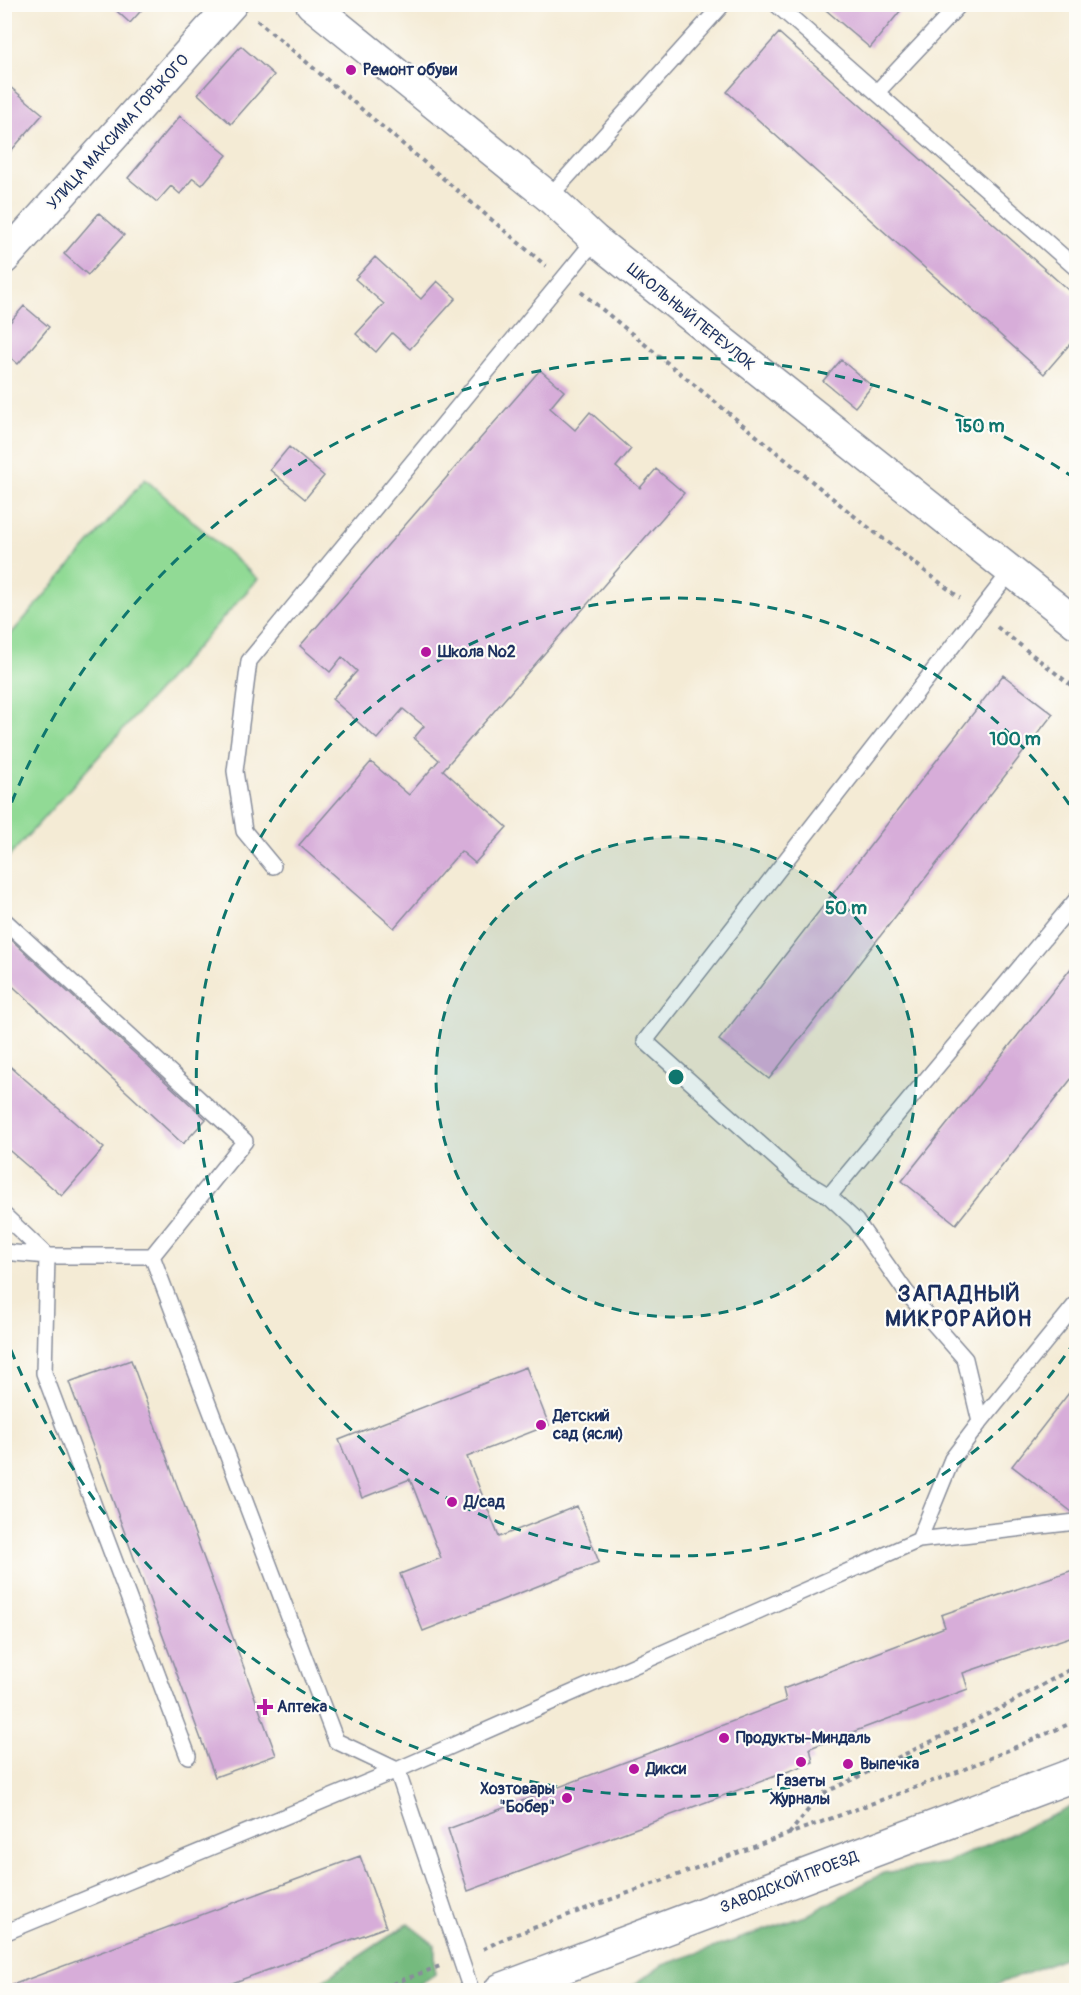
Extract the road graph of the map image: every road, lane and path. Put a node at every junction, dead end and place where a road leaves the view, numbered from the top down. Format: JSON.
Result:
{"nodes":[{"id":1,"x":311,"y":4,"type":"edge"},
{"id":2,"x":723,"y":4,"type":"edge"},
{"id":3,"x":776,"y":4,"type":"edge"},
{"id":4,"x":960,"y":4,"type":"edge"},
{"id":5,"x":240,"y":8,"type":"edge"},
{"id":6,"x":877,"y":92,"type":"junction"},
{"id":7,"x":549,"y":197,"type":"junction"},
{"id":8,"x":595,"y":240,"type":"junction"},
{"id":9,"x":4,"y":259,"type":"edge"},
{"id":10,"x":1077,"y":268,"type":"edge"},
{"id":11,"x":562,"y":279,"type":"junction"},
{"id":12,"x":1011,"y":571,"type":"junction"},
{"id":13,"x":978,"y":613,"type":"junction"},
{"id":14,"x":1077,"y":623,"type":"edge"},
{"id":15,"x":1077,"y":689,"type":"edge"},
{"id":16,"x":273,"y":866,"type":"dead end"},
{"id":17,"x":1077,"y":900,"type":"edge"},
{"id":18,"x":4,"y":920,"type":"edge"},
{"id":19,"x":829,"y":1196,"type":"junction"},
{"id":20,"x":4,"y":1215,"type":"edge"},
{"id":21,"x":4,"y":1252,"type":"edge"},
{"id":22,"x":48,"y":1256,"type":"junction"},
{"id":23,"x":152,"y":1256,"type":"junction"},
{"id":24,"x":1077,"y":1304,"type":"edge"},
{"id":25,"x":980,"y":1422,"type":"junction"},
{"id":26,"x":1077,"y":1522,"type":"edge"},
{"id":27,"x":919,"y":1540,"type":"junction"},
{"id":28,"x":1077,"y":1666,"type":"edge"},
{"id":29,"x":1077,"y":1721,"type":"edge"},
{"id":30,"x":188,"y":1756,"type":"dead end"},
{"id":31,"x":397,"y":1770,"type":"junction"},
{"id":32,"x":1077,"y":1774,"type":"edge"},
{"id":33,"x":789,"y":1834,"type":"junction"},
{"id":34,"x":4,"y":1933,"type":"edge"},
{"id":35,"x":460,"y":1958,"type":"junction"},
{"id":36,"x":376,"y":1990,"type":"edge"},
{"id":37,"x":471,"y":1990,"type":"edge"},
{"id":38,"x":501,"y":1990,"type":"edge"}],
"edges":[{"from":1,"to":7,"type":"street","name":"ШКОЛЬНЫЙ ПЕРЕУЛОК"},
{"from":2,"to":7,"type":"lane"},
{"from":3,"to":6,"type":"lane"},
{"from":4,"to":6,"type":"lane"},
{"from":5,"to":9,"type":"street","name":"УЛИЦА МАКСИМА ГОРЬКОГО"},
{"from":5,"to":11,"type":"path"},
{"from":6,"to":10,"type":"lane"},
{"from":7,"to":8,"type":"street","name":"ШКОЛЬНЫЙ ПЕРЕУЛОК"},
{"from":8,"to":11,"type":"lane"},
{"from":8,"to":12,"type":"street","name":"ШКОЛЬНЫЙ ПЕРЕУЛОК"},
{"from":11,"to":13,"type":"path"},
{"from":11,"to":16,"type":"lane"},
{"from":12,"to":13,"type":"lane"},
{"from":12,"to":14,"type":"street","name":"ШКОЛЬНЫЙ ПЕРЕУЛОК"},
{"from":13,"to":15,"type":"path"},
{"from":13,"to":19,"type":"lane"},
{"from":17,"to":19,"type":"lane"},
{"from":18,"to":23,"type":"lane"},
{"from":19,"to":25,"type":"lane"},
{"from":20,"to":22,"type":"lane"},
{"from":21,"to":22,"type":"lane"},
{"from":22,"to":23,"type":"lane"},
{"from":22,"to":30,"type":"lane"},
{"from":23,"to":31,"type":"lane"},
{"from":24,"to":25,"type":"lane"},
{"from":25,"to":27,"type":"lane"},
{"from":26,"to":27,"type":"lane"},
{"from":27,"to":31,"type":"lane"},
{"from":28,"to":33,"type":"path"},
{"from":29,"to":33,"type":"path"},
{"from":31,"to":34,"type":"lane"},
{"from":31,"to":35,"type":"lane"},
{"from":32,"to":38,"type":"street","name":"ЗАВОДСКОЙ ПРОЕЗД"},
{"from":33,"to":35,"type":"path"},
{"from":35,"to":36,"type":"path"},
{"from":35,"to":37,"type":"lane"}]}
